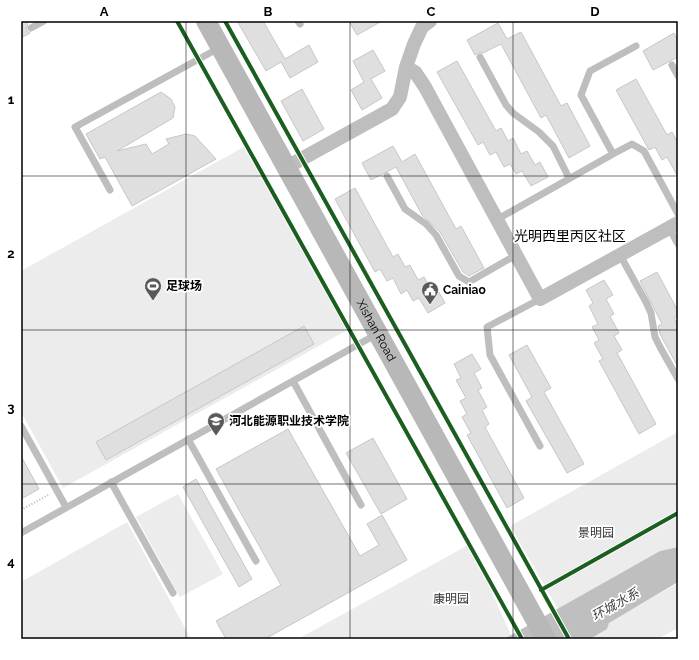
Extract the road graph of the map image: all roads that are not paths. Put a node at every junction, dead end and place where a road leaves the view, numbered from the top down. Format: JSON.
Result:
{"nodes":[{"id":1,"x":44,"y":21,"type":"edge"},
{"id":2,"x":206,"y":21,"type":"edge"},
{"id":3,"x":430,"y":21,"type":"edge"},
{"id":4,"x":31,"y":28,"type":"dead end"},
{"id":5,"x":636,"y":46,"type":"dead end"},
{"id":6,"x":220,"y":47,"type":"junction"},
{"id":7,"x":480,"y":57,"type":"dead end"},
{"id":8,"x":672,"y":65,"type":"dead end"},
{"id":9,"x":406,"y":67,"type":"junction"},
{"id":10,"x":678,"y":76,"type":"edge"},
{"id":11,"x":612,"y":154,"type":"junction"},
{"id":12,"x":287,"y":167,"type":"junction"},
{"id":13,"x":387,"y":176,"type":"dead end"},
{"id":14,"x":569,"y":178,"type":"junction"},
{"id":15,"x":110,"y":190,"type":"dead end"},
{"id":16,"x":678,"y":214,"type":"edge"},
{"id":17,"x":496,"y":220,"type":"junction"},
{"id":18,"x":674,"y":226,"type":"edge"},
{"id":19,"x":678,"y":244,"type":"edge"},
{"id":20,"x":516,"y":255,"type":"junction"},
{"id":21,"x":620,"y":255,"type":"junction"},
{"id":22,"x":540,"y":299,"type":"junction"},
{"id":23,"x":379,"y":334,"type":"junction"},
{"id":24,"x":678,"y":379,"type":"edge"},
{"id":25,"x":293,"y":381,"type":"junction"},
{"id":26,"x":21,"y":426,"type":"edge"},
{"id":27,"x":188,"y":439,"type":"junction"},
{"id":28,"x":540,"y":446,"type":"dead end"},
{"id":29,"x":111,"y":482,"type":"junction"},
{"id":30,"x":361,"y":505,"type":"dead end"},
{"id":31,"x":66,"y":507,"type":"junction"},
{"id":32,"x":21,"y":533,"type":"edge"},
{"id":33,"x":256,"y":561,"type":"dead end"},
{"id":34,"x":174,"y":593,"type":"dead end"},
{"id":35,"x":546,"y":639,"type":"edge"}],
"edges":[{"from":1,"to":4,"type":"lane"},
{"from":2,"to":6,"type":"street","name":"Xishan Road"},
{"from":3,"to":9,"type":"street"},
{"from":5,"to":11,"type":"lane"},
{"from":6,"to":12,"type":"street","name":"Xishan Road"},
{"from":6,"to":15,"type":"lane"},
{"from":7,"to":14,"type":"lane"},
{"from":8,"to":10,"type":"lane"},
{"from":9,"to":12,"type":"street"},
{"from":9,"to":17,"type":"street"},
{"from":11,"to":14,"type":"lane"},
{"from":11,"to":16,"type":"lane"},
{"from":12,"to":23,"type":"street","name":"Xishan Road"},
{"from":13,"to":20,"type":"lane"},
{"from":14,"to":17,"type":"lane"},
{"from":17,"to":20,"type":"street"},
{"from":18,"to":19,"type":"lane"},
{"from":18,"to":21,"type":"street"},
{"from":20,"to":22,"type":"street"},
{"from":21,"to":22,"type":"street"},
{"from":21,"to":24,"type":"lane"},
{"from":22,"to":28,"type":"lane"},
{"from":23,"to":25,"type":"lane"},
{"from":23,"to":35,"type":"street","name":"Xishan Road"},
{"from":25,"to":27,"type":"lane"},
{"from":25,"to":30,"type":"lane"},
{"from":26,"to":31,"type":"lane"},
{"from":27,"to":29,"type":"lane"},
{"from":27,"to":33,"type":"lane"},
{"from":29,"to":31,"type":"lane"},
{"from":29,"to":34,"type":"lane"},
{"from":31,"to":32,"type":"lane"}]}
